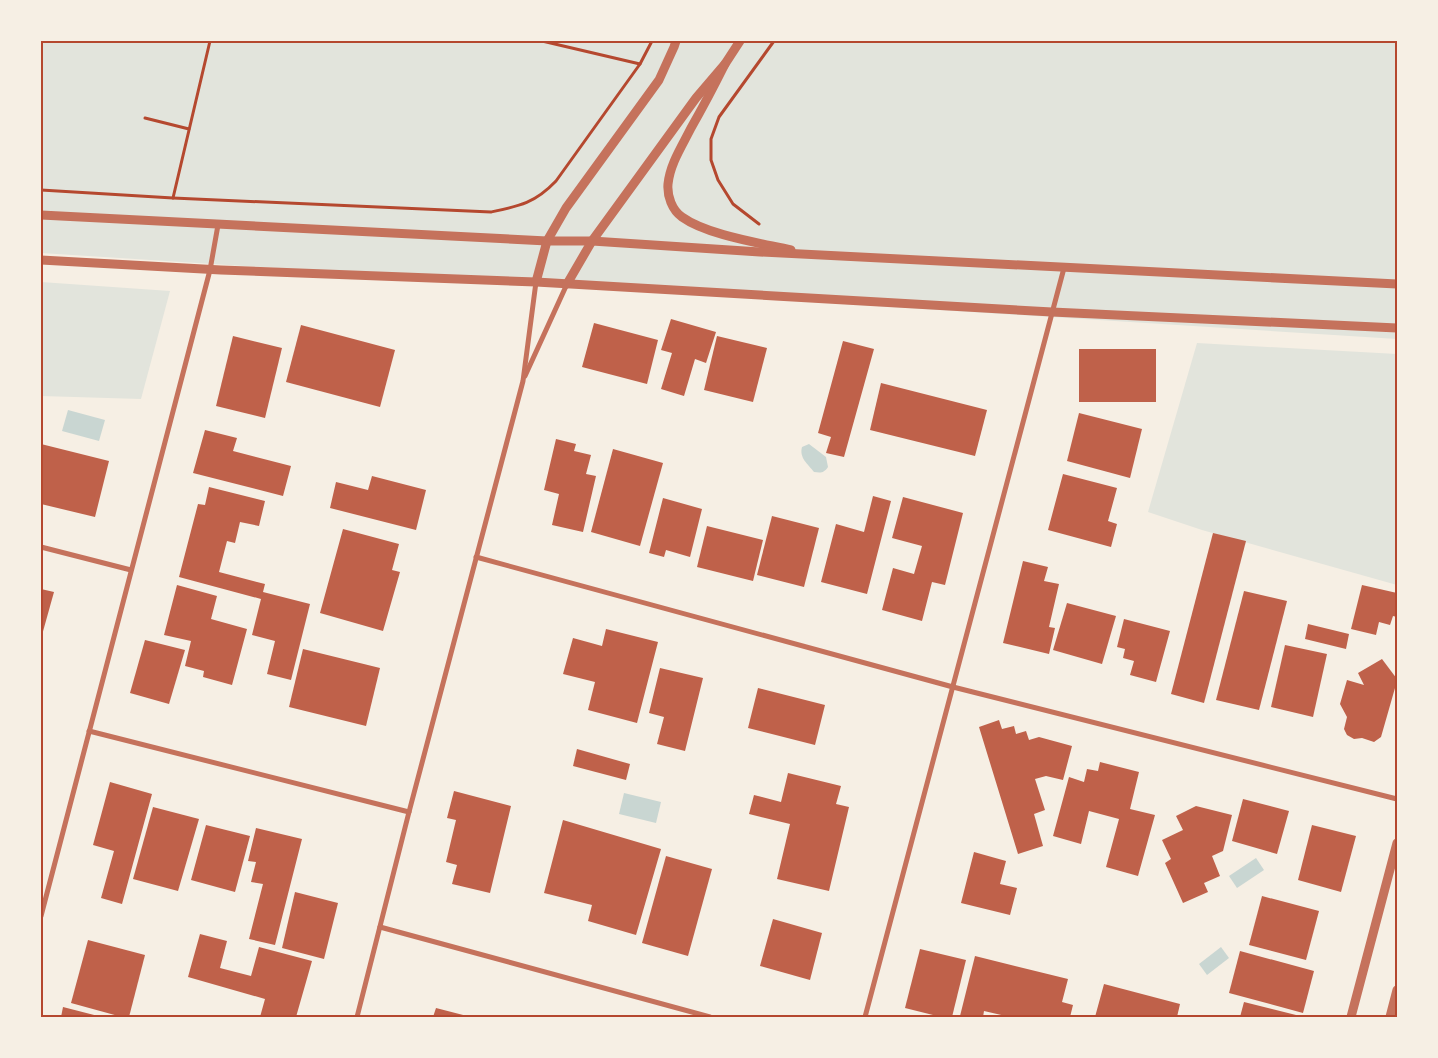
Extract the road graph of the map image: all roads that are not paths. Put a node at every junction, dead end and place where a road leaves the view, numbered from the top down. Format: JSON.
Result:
{"nodes":[{"id":1,"x":676,"y":41,"type":"edge"},
{"id":2,"x":740,"y":41,"type":"edge"},
{"id":3,"x":725,"y":64,"type":"junction"},
{"id":4,"x":41,"y":215,"type":"edge"},
{"id":5,"x":218,"y":225,"type":"junction"},
{"id":6,"x":547,"y":241,"type":"junction"},
{"id":7,"x":592,"y":242,"type":"junction"},
{"id":8,"x":813,"y":254,"type":"junction"},
{"id":9,"x":41,"y":260,"type":"edge"},
{"id":10,"x":1064,"y":268,"type":"junction"},
{"id":11,"x":210,"y":270,"type":"junction"},
{"id":12,"x":536,"y":282,"type":"junction"},
{"id":13,"x":567,"y":284,"type":"junction"},
{"id":14,"x":1397,"y":284,"type":"edge"},
{"id":15,"x":1052,"y":312,"type":"junction"},
{"id":16,"x":1397,"y":328,"type":"edge"},
{"id":17,"x":523,"y":381,"type":"junction"},
{"id":18,"x":41,"y":547,"type":"edge"},
{"id":19,"x":476,"y":557,"type":"junction"},
{"id":20,"x":131,"y":570,"type":"junction"},
{"id":21,"x":953,"y":687,"type":"junction"},
{"id":22,"x":90,"y":731,"type":"junction"},
{"id":23,"x":1397,"y":799,"type":"edge"},
{"id":24,"x":409,"y":812,"type":"junction"},
{"id":25,"x":1397,"y":843,"type":"edge"},
{"id":26,"x":41,"y":888,"type":"edge"},
{"id":27,"x":48,"y":890,"type":"junction"},
{"id":28,"x":41,"y":916,"type":"edge"},
{"id":29,"x":380,"y":927,"type":"junction"},
{"id":30,"x":1397,"y":990,"type":"edge"},
{"id":31,"x":357,"y":1017,"type":"edge"},
{"id":32,"x":710,"y":1017,"type":"edge"},
{"id":33,"x":866,"y":1017,"type":"edge"},
{"id":34,"x":1351,"y":1017,"type":"edge"},
{"id":35,"x":1390,"y":1017,"type":"edge"}],
"edges":[{"from":1,"to":6,"type":"street"},
{"from":2,"to":3,"type":"street"},
{"from":3,"to":7,"type":"street"},
{"from":3,"to":8,"type":"street"},
{"from":4,"to":5,"type":"street"},
{"from":5,"to":6,"type":"street"},
{"from":5,"to":11,"type":"street"},
{"from":6,"to":7,"type":"street"},
{"from":6,"to":12,"type":"street"},
{"from":7,"to":8,"type":"street"},
{"from":7,"to":13,"type":"street"},
{"from":8,"to":10,"type":"street"},
{"from":9,"to":11,"type":"street"},
{"from":10,"to":14,"type":"street"},
{"from":10,"to":15,"type":"street"},
{"from":11,"to":12,"type":"street"},
{"from":11,"to":20,"type":"street"},
{"from":12,"to":13,"type":"street"},
{"from":12,"to":17,"type":"street"},
{"from":13,"to":15,"type":"street"},
{"from":13,"to":17,"type":"street"},
{"from":15,"to":16,"type":"street"},
{"from":15,"to":21,"type":"street"},
{"from":17,"to":19,"type":"street"},
{"from":18,"to":20,"type":"street"},
{"from":19,"to":21,"type":"street"},
{"from":19,"to":24,"type":"street"},
{"from":20,"to":22,"type":"street"},
{"from":21,"to":23,"type":"street"},
{"from":21,"to":33,"type":"street"},
{"from":22,"to":24,"type":"street"},
{"from":22,"to":27,"type":"street"},
{"from":24,"to":29,"type":"street"},
{"from":25,"to":34,"type":"street"},
{"from":26,"to":27,"type":"street"},
{"from":27,"to":28,"type":"street"},
{"from":29,"to":31,"type":"street"},
{"from":29,"to":32,"type":"street"},
{"from":30,"to":35,"type":"street"}]}
